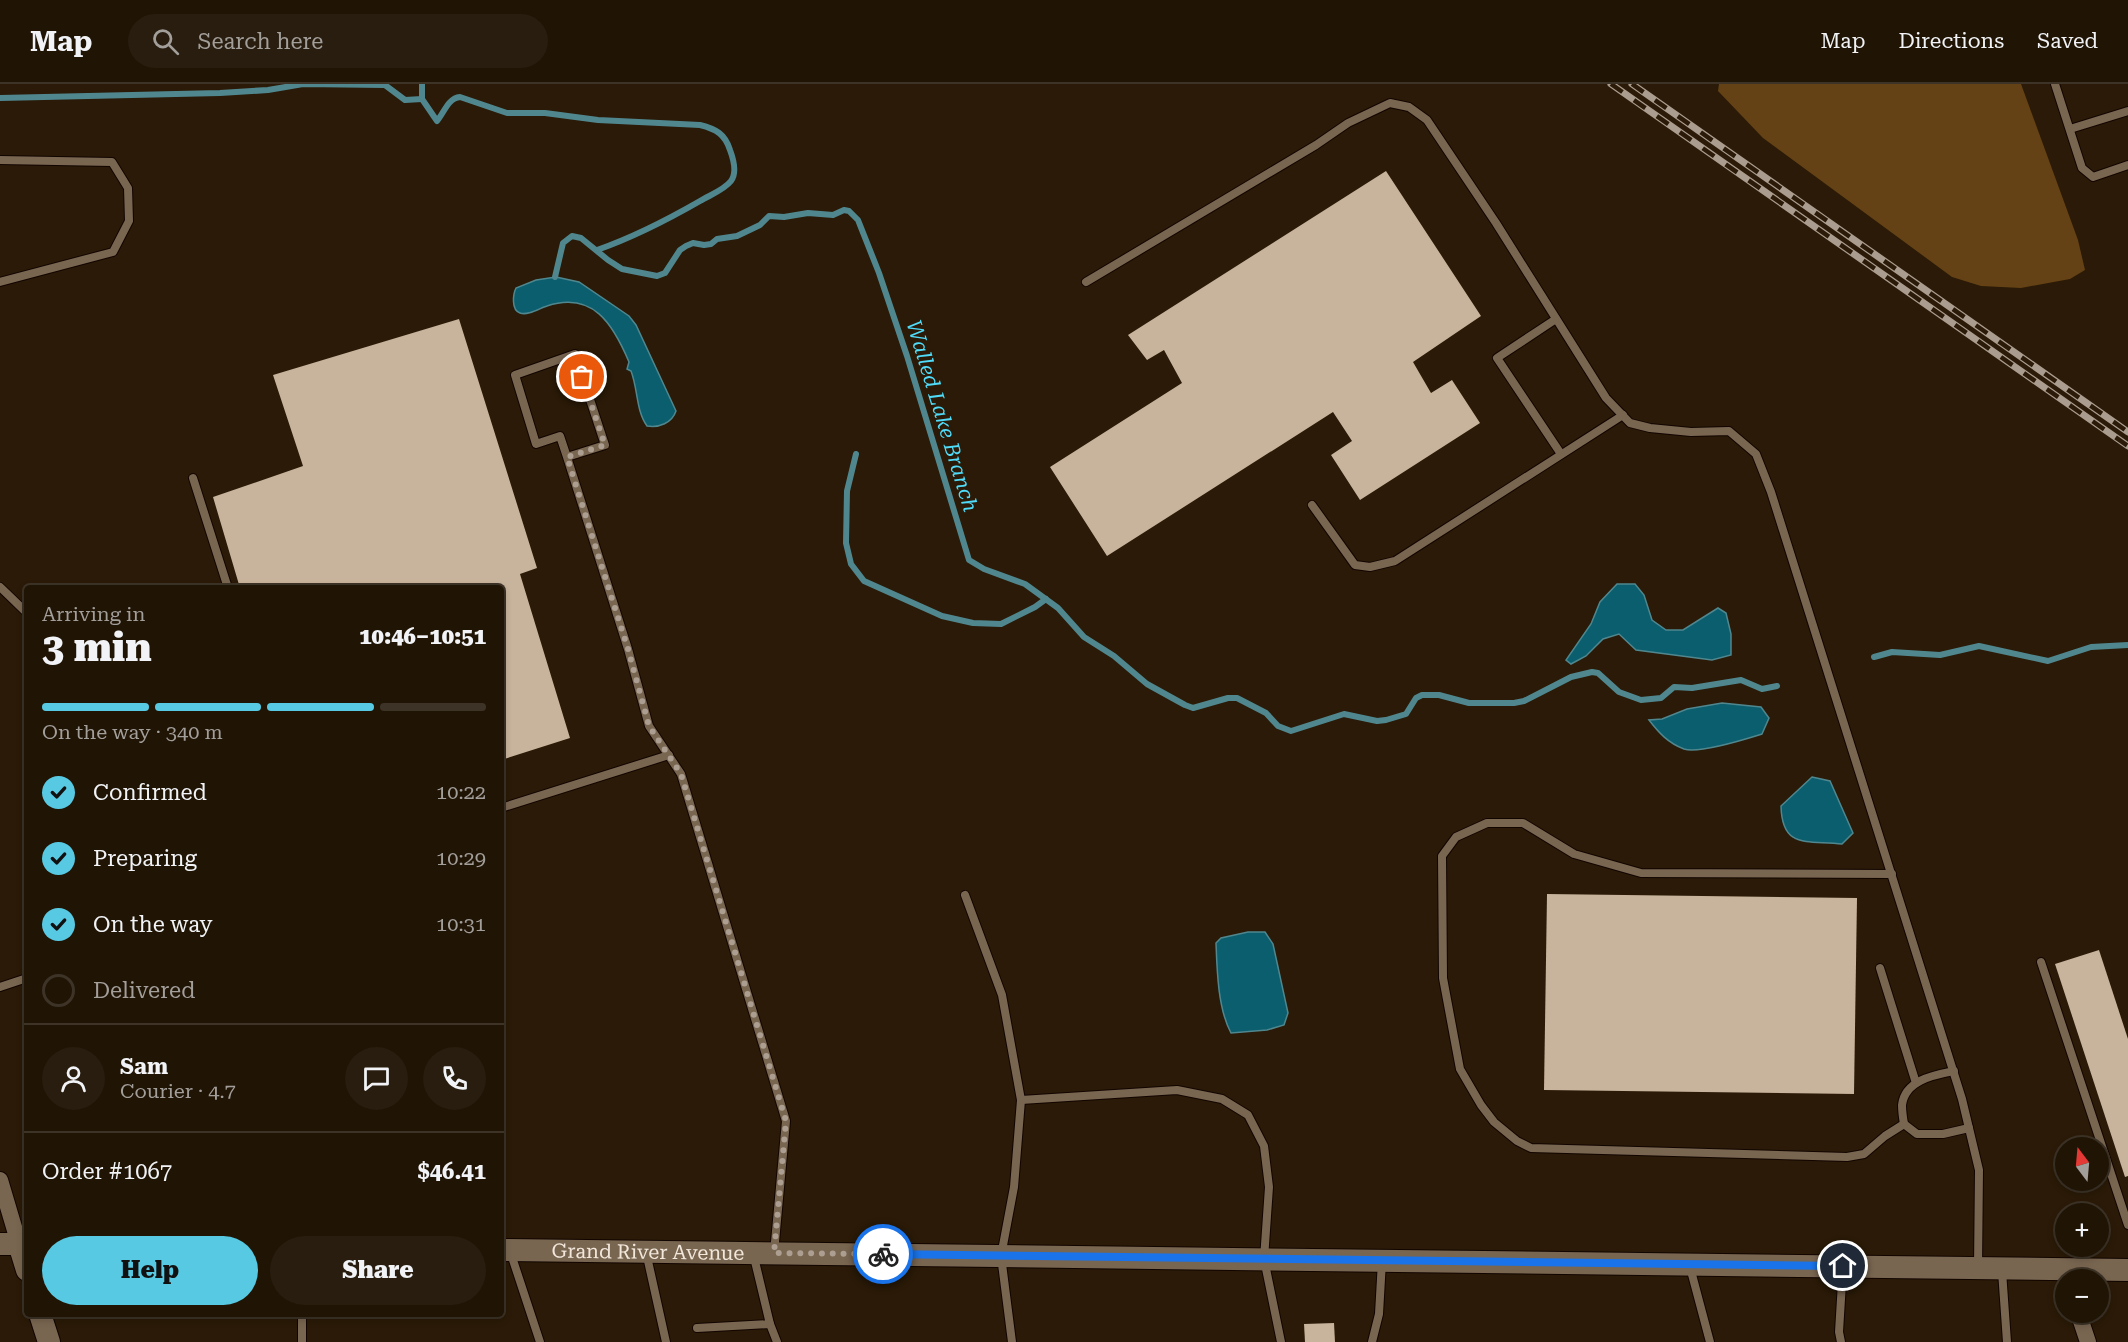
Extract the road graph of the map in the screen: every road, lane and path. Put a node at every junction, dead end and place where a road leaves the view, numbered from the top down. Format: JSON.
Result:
{"nodes":[{"id":1,"x":2055,"y":84,"type":"edge"},
{"id":2,"x":2128,"y":111,"type":"edge"},
{"id":3,"x":2070,"y":129,"type":"junction"},
{"id":4,"x":0,"y":160,"type":"edge"},
{"id":5,"x":2128,"y":165,"type":"edge"},
{"id":6,"x":0,"y":282,"type":"edge"},
{"id":7,"x":1086,"y":282,"type":"dead end"},
{"id":8,"x":1556,"y":319,"type":"junction"},
{"id":9,"x":1623,"y":415,"type":"junction"},
{"id":10,"x":1561,"y":454,"type":"junction"},
{"id":11,"x":567,"y":457,"type":"junction"},
{"id":12,"x":193,"y":478,"type":"dead end"},
{"id":13,"x":1312,"y":505,"type":"dead end"},
{"id":14,"x":227,"y":585,"type":"edge"},
{"id":15,"x":0,"y":587,"type":"edge"},
{"id":16,"x":24,"y":611,"type":"edge"},
{"id":17,"x":669,"y":755,"type":"junction"},
{"id":18,"x":504,"y":807,"type":"edge"},
{"id":19,"x":1892,"y":874,"type":"junction"},
{"id":20,"x":965,"y":895,"type":"dead end"},
{"id":21,"x":2042,"y":962,"type":"dead end"},
{"id":22,"x":1880,"y":968,"type":"dead end"},
{"id":23,"x":24,"y":979,"type":"edge"},
{"id":24,"x":0,"y":987,"type":"edge"},
{"id":25,"x":1954,"y":1071,"type":"junction"},
{"id":26,"x":1916,"y":1083,"type":"junction"},
{"id":27,"x":1021,"y":1100,"type":"junction"},
{"id":28,"x":1904,"y":1124,"type":"junction"},
{"id":29,"x":1969,"y":1128,"type":"junction"},
{"id":30,"x":0,"y":1180,"type":"edge"},
{"id":31,"x":2128,"y":1225,"type":"edge"},
{"id":32,"x":15,"y":1244,"type":"edge"},
{"id":33,"x":505,"y":1250,"type":"edge"},
{"id":34,"x":646,"y":1251,"type":"junction"},
{"id":35,"x":763,"y":1253,"type":"junction"},
{"id":36,"x":1001,"y":1256,"type":"junction"},
{"id":37,"x":1264,"y":1259,"type":"junction"},
{"id":38,"x":1382,"y":1260,"type":"junction"},
{"id":39,"x":24,"y":1264,"type":"edge"},
{"id":40,"x":1690,"y":1264,"type":"junction"},
{"id":41,"x":1843,"y":1266,"type":"junction"},
{"id":42,"x":1978,"y":1267,"type":"junction"},
{"id":43,"x":2002,"y":1268,"type":"junction"},
{"id":44,"x":2128,"y":1270,"type":"edge"},
{"id":45,"x":2109,"y":1271,"type":"edge"},
{"id":46,"x":2055,"y":1273,"type":"edge"},
{"id":47,"x":41,"y":1317,"type":"edge"},
{"id":48,"x":302,"y":1317,"type":"edge"},
{"id":49,"x":2082,"y":1323,"type":"edge"},
{"id":50,"x":771,"y":1324,"type":"junction"},
{"id":51,"x":697,"y":1328,"type":"dead end"},
{"id":52,"x":49,"y":1342,"type":"edge"},
{"id":53,"x":302,"y":1342,"type":"edge"},
{"id":54,"x":540,"y":1342,"type":"edge"},
{"id":55,"x":666,"y":1342,"type":"edge"},
{"id":56,"x":777,"y":1342,"type":"edge"},
{"id":57,"x":1012,"y":1342,"type":"edge"},
{"id":58,"x":1281,"y":1342,"type":"edge"},
{"id":59,"x":1372,"y":1342,"type":"edge"},
{"id":60,"x":1710,"y":1342,"type":"edge"},
{"id":61,"x":1841,"y":1342,"type":"edge"},
{"id":62,"x":2007,"y":1342,"type":"edge"},
{"id":63,"x":2088,"y":1342,"type":"edge"}],
"edges":[{"from":1,"to":3,"type":"lane"},
{"from":2,"to":3,"type":"lane"},
{"from":3,"to":5,"type":"lane"},
{"from":4,"to":6,"type":"lane"},
{"from":7,"to":8,"type":"lane"},
{"from":8,"to":9,"type":"lane"},
{"from":8,"to":10,"type":"lane"},
{"from":9,"to":10,"type":"lane"},
{"from":9,"to":19,"type":"lane"},
{"from":10,"to":13,"type":"lane"},
{"from":11,"to":11,"type":"lane"},
{"from":11,"to":17,"type":"lane"},
{"from":12,"to":14,"type":"lane"},
{"from":15,"to":16,"type":"lane"},
{"from":17,"to":18,"type":"lane"},
{"from":17,"to":35,"type":"lane"},
{"from":19,"to":25,"type":"lane"},
{"from":19,"to":28,"type":"lane"},
{"from":20,"to":27,"type":"lane"},
{"from":21,"to":31,"type":"lane"},
{"from":22,"to":26,"type":"lane"},
{"from":23,"to":24,"type":"lane"},
{"from":25,"to":26,"type":"lane"},
{"from":25,"to":29,"type":"lane"},
{"from":26,"to":28,"type":"lane"},
{"from":27,"to":36,"type":"lane"},
{"from":27,"to":37,"type":"lane"},
{"from":28,"to":29,"type":"lane"},
{"from":29,"to":42,"type":"lane"},
{"from":30,"to":32,"type":"street"},
{"from":32,"to":39,"type":"main road"},
{"from":33,"to":34,"type":"main road","name":"Grand River Avenue"},
{"from":33,"to":54,"type":"lane"},
{"from":34,"to":35,"type":"main road","name":"Grand River Avenue"},
{"from":34,"to":55,"type":"lane"},
{"from":35,"to":36,"type":"main road","name":"Grand River Avenue"},
{"from":35,"to":50,"type":"lane"},
{"from":36,"to":37,"type":"main road","name":"Grand River Avenue"},
{"from":36,"to":57,"type":"lane"},
{"from":37,"to":38,"type":"main road","name":"Grand River Avenue"},
{"from":37,"to":58,"type":"lane"},
{"from":38,"to":40,"type":"main road","name":"Grand River Avenue"},
{"from":38,"to":59,"type":"lane"},
{"from":40,"to":41,"type":"main road","name":"Grand River Avenue"},
{"from":40,"to":60,"type":"lane"},
{"from":41,"to":42,"type":"main road","name":"Grand River Avenue"},
{"from":41,"to":61,"type":"lane"},
{"from":42,"to":43,"type":"main road","name":"Grand River Avenue"},
{"from":43,"to":46,"type":"main road","name":"Grand River Avenue"},
{"from":43,"to":62,"type":"lane"},
{"from":44,"to":45,"type":"main road","name":"Grand River Avenue"},
{"from":47,"to":52,"type":"main road"},
{"from":48,"to":53,"type":"lane"},
{"from":49,"to":63,"type":"street"},
{"from":50,"to":51,"type":"lane"},
{"from":50,"to":56,"type":"lane"}]}
